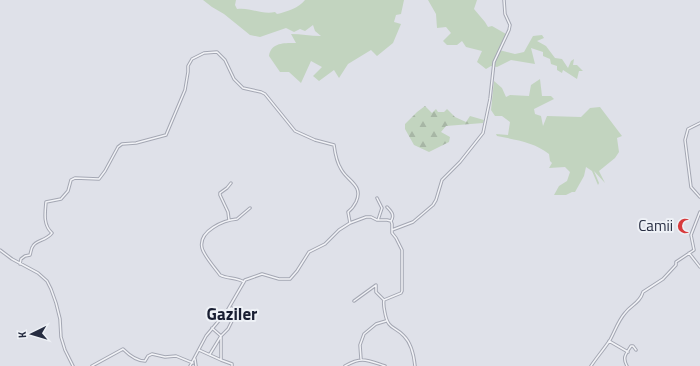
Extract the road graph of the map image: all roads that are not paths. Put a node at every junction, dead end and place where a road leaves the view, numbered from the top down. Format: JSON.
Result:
{"nodes":[{"id":1,"x":504,"y":0,"type":"edge"},
{"id":2,"x":700,"y":123,"type":"edge"},
{"id":3,"x":231,"y":183,"type":"dead end"},
{"id":4,"x":700,"y":197,"type":"edge"},
{"id":5,"x":377,"y":198,"type":"dead end"},
{"id":6,"x":387,"y":207,"type":"dead end"},
{"id":7,"x":250,"y":208,"type":"dead end"},
{"id":8,"x":700,"y":213,"type":"edge"},
{"id":9,"x":229,"y":220,"type":"junction"},
{"id":10,"x":378,"y":220,"type":"junction"},
{"id":11,"x":391,"y":221,"type":"junction"},
{"id":12,"x":350,"y":223,"type":"junction"},
{"id":13,"x":392,"y":230,"type":"junction"},
{"id":14,"x":0,"y":250,"type":"edge"},
{"id":15,"x":689,"y":253,"type":"junction"},
{"id":16,"x":20,"y":264,"type":"junction"},
{"id":17,"x":700,"y":267,"type":"edge"},
{"id":18,"x":244,"y":282,"type":"junction"},
{"id":19,"x":384,"y":300,"type":"junction"},
{"id":20,"x":354,"y":301,"type":"dead end"},
{"id":21,"x":227,"y":311,"type":"junction"},
{"id":22,"x":386,"y":321,"type":"junction"},
{"id":23,"x":212,"y":328,"type":"junction"},
{"id":24,"x":221,"y":336,"type":"junction"},
{"id":25,"x":609,"y":341,"type":"junction"},
{"id":26,"x":199,"y":350,"type":"junction"},
{"id":27,"x":636,"y":350,"type":"dead end"},
{"id":28,"x":628,"y":352,"type":"junction"},
{"id":29,"x":210,"y":354,"type":"junction"},
{"id":30,"x":195,"y":359,"type":"junction"},
{"id":31,"x":361,"y":359,"type":"junction"},
{"id":32,"x":221,"y":360,"type":"junction"},
{"id":33,"x":226,"y":362,"type":"junction"},
{"id":34,"x":192,"y":363,"type":"junction"},
{"id":35,"x":73,"y":366,"type":"edge"},
{"id":36,"x":92,"y":366,"type":"edge"},
{"id":37,"x":190,"y":366,"type":"edge"},
{"id":38,"x":196,"y":366,"type":"edge"},
{"id":39,"x":224,"y":366,"type":"edge"},
{"id":40,"x":232,"y":366,"type":"edge"},
{"id":41,"x":345,"y":366,"type":"edge"},
{"id":42,"x":385,"y":366,"type":"edge"},
{"id":43,"x":415,"y":366,"type":"edge"},
{"id":44,"x":591,"y":366,"type":"edge"},
{"id":45,"x":627,"y":366,"type":"edge"}],
"edges":[{"from":1,"to":13,"type":"street"},
{"from":2,"to":4,"type":"street"},
{"from":3,"to":9,"type":"street"},
{"from":5,"to":10,"type":"street"},
{"from":6,"to":11,"type":"street"},
{"from":7,"to":9,"type":"street"},
{"from":8,"to":15,"type":"street"},
{"from":9,"to":18,"type":"street"},
{"from":10,"to":11,"type":"street"},
{"from":10,"to":12,"type":"street"},
{"from":11,"to":13,"type":"street"},
{"from":12,"to":16,"type":"street"},
{"from":12,"to":18,"type":"street"},
{"from":13,"to":19,"type":"street"},
{"from":14,"to":16,"type":"street"},
{"from":15,"to":17,"type":"street"},
{"from":15,"to":25,"type":"street"},
{"from":16,"to":35,"type":"street"},
{"from":18,"to":21,"type":"street"},
{"from":19,"to":20,"type":"street"},
{"from":19,"to":22,"type":"street"},
{"from":21,"to":23,"type":"street"},
{"from":21,"to":24,"type":"street"},
{"from":22,"to":31,"type":"street"},
{"from":22,"to":43,"type":"street"},
{"from":23,"to":24,"type":"street"},
{"from":23,"to":26,"type":"street"},
{"from":24,"to":29,"type":"street"},
{"from":24,"to":32,"type":"street"},
{"from":25,"to":28,"type":"street"},
{"from":25,"to":44,"type":"street"},
{"from":26,"to":29,"type":"street"},
{"from":26,"to":30,"type":"street"},
{"from":27,"to":28,"type":"street"},
{"from":28,"to":45,"type":"street"},
{"from":29,"to":32,"type":"street"},
{"from":30,"to":34,"type":"street"},
{"from":30,"to":38,"type":"street"},
{"from":31,"to":41,"type":"street"},
{"from":31,"to":42,"type":"street"},
{"from":32,"to":33,"type":"street"},
{"from":33,"to":39,"type":"street"},
{"from":33,"to":40,"type":"street"},
{"from":34,"to":36,"type":"street"},
{"from":34,"to":37,"type":"street"}]}
